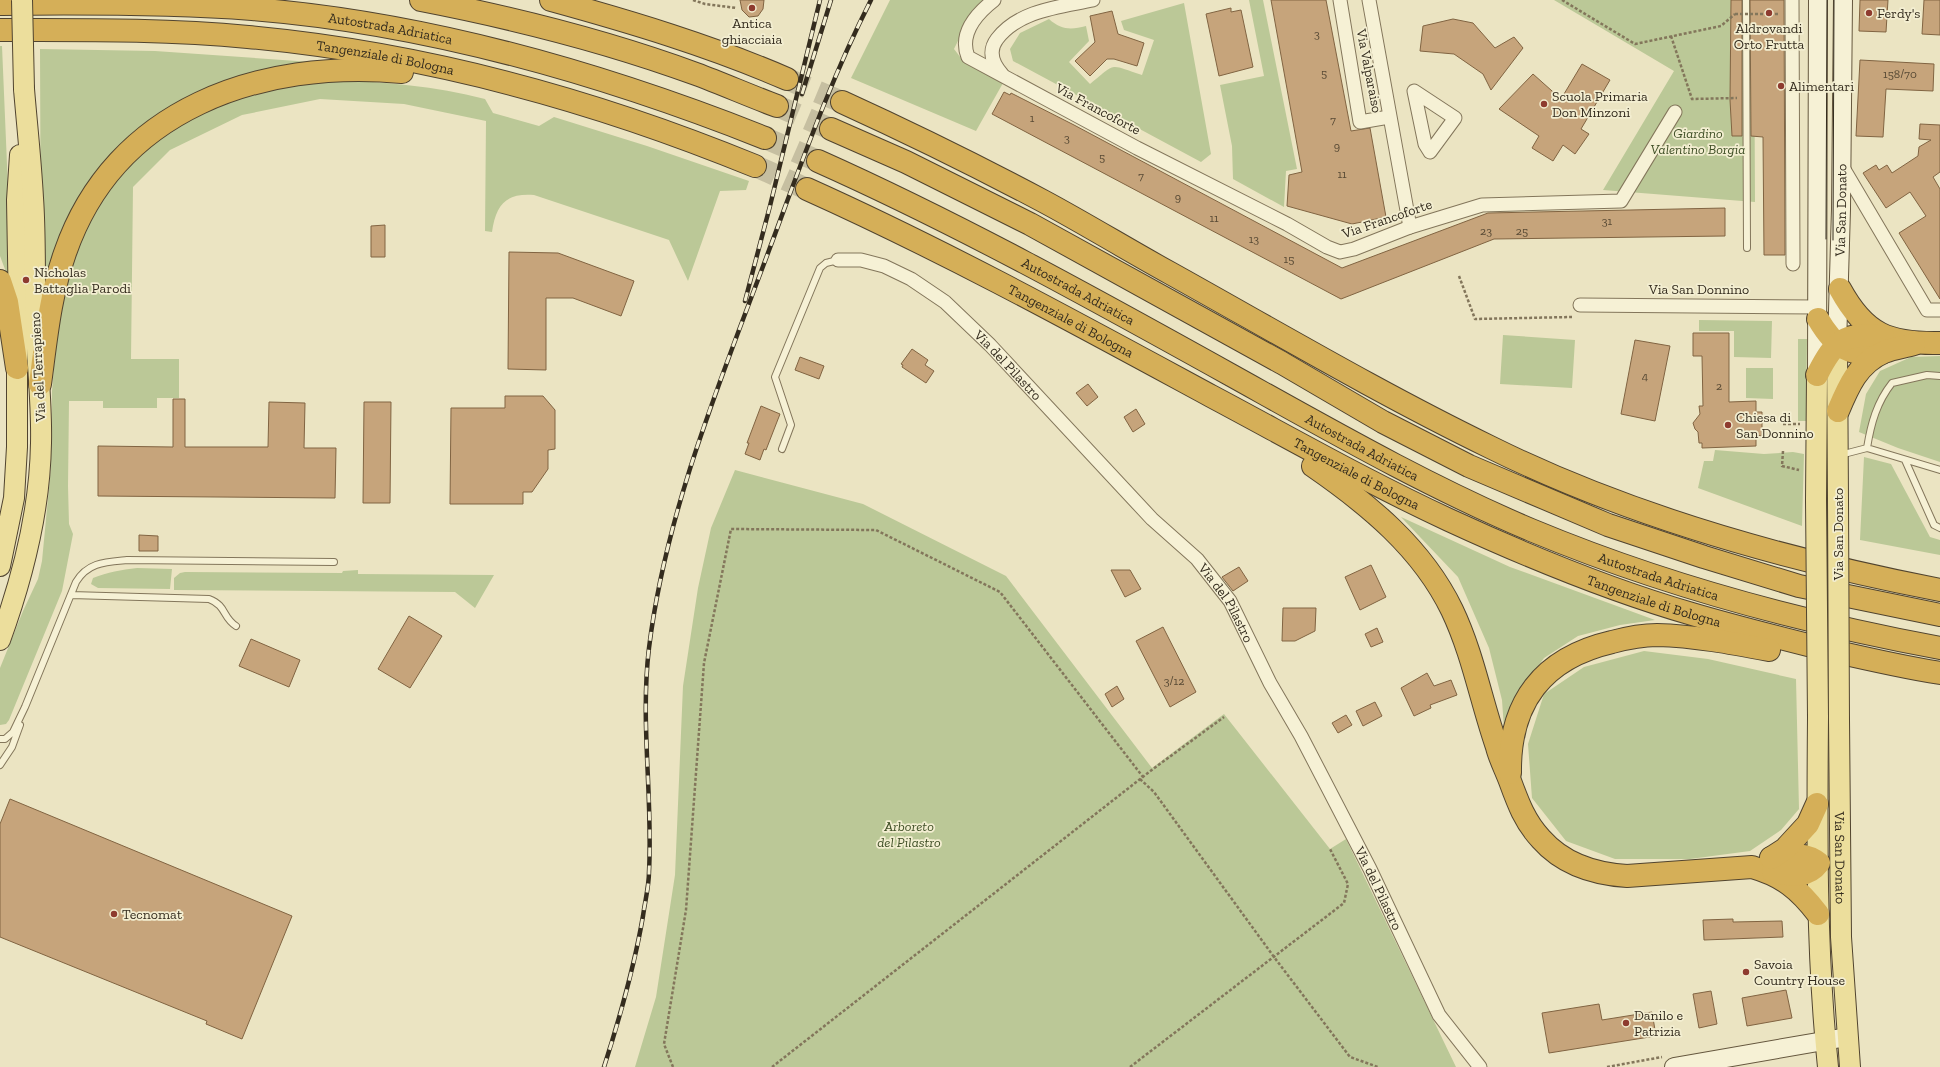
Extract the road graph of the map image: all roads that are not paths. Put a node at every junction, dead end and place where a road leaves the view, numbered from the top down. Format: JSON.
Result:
{"nodes":[{"id":1,"x":22,"y":0,"type":"edge"},
{"id":2,"x":421,"y":0,"type":"edge"},
{"id":3,"x":551,"y":0,"type":"edge"},
{"id":4,"x":608,"y":0,"type":"edge"},
{"id":5,"x":994,"y":0,"type":"edge"},
{"id":6,"x":1093,"y":0,"type":"edge"},
{"id":7,"x":1340,"y":0,"type":"edge"},
{"id":8,"x":1369,"y":0,"type":"edge"},
{"id":9,"x":1746,"y":0,"type":"edge"},
{"id":10,"x":1792,"y":0,"type":"edge"},
{"id":11,"x":1818,"y":0,"type":"edge"},
{"id":12,"x":1843,"y":0,"type":"edge"},
{"id":13,"x":0,"y":4,"type":"edge"},
{"id":14,"x":0,"y":30,"type":"edge"},
{"id":15,"x":1005,"y":76,"type":"junction"},
{"id":16,"x":24,"y":89,"type":"junction"},
{"id":17,"x":842,"y":102,"type":"tunnel mouth"},
{"id":18,"x":777,"y":106,"type":"tunnel mouth"},
{"id":19,"x":603,"y":112,"type":"junction"},
{"id":20,"x":1675,"y":112,"type":"dead end"},
{"id":21,"x":1389,"y":117,"type":"junction"},
{"id":22,"x":831,"y":129,"type":"tunnel mouth"},
{"id":23,"x":765,"y":138,"type":"tunnel mouth"},
{"id":24,"x":818,"y":161,"type":"tunnel mouth"},
{"id":25,"x":1841,"y":163,"type":"junction"},
{"id":26,"x":755,"y":166,"type":"tunnel mouth"},
{"id":27,"x":807,"y":189,"type":"tunnel mouth"},
{"id":28,"x":1410,"y":227,"type":"junction"},
{"id":29,"x":1747,"y":248,"type":"dead end"},
{"id":30,"x":838,"y":260,"type":"joint"},
{"id":31,"x":1793,"y":264,"type":"dead end"},
{"id":32,"x":0,"y":281,"type":"edge"},
{"id":33,"x":1840,"y":289,"type":"junction"},
{"id":34,"x":1580,"y":305,"type":"dead end"},
{"id":35,"x":1940,"y":310,"type":"edge"},
{"id":36,"x":1818,"y":313,"type":"junction"},
{"id":37,"x":1940,"y":343,"type":"edge"},
{"id":38,"x":1884,"y":344,"type":"junction"},
{"id":39,"x":1837,"y":345,"type":"junction"},
{"id":40,"x":17,"y":368,"type":"junction"},
{"id":41,"x":1818,"y":375,"type":"junction"},
{"id":42,"x":1940,"y":376,"type":"edge"},
{"id":43,"x":40,"y":384,"type":"junction"},
{"id":44,"x":1211,"y":396,"type":"junction"},
{"id":45,"x":1838,"y":411,"type":"junction"},
{"id":46,"x":1867,"y":448,"type":"junction"},
{"id":47,"x":782,"y":449,"type":"dead end"},
{"id":48,"x":1838,"y":456,"type":"junction"},
{"id":49,"x":1905,"y":460,"type":"junction"},
{"id":50,"x":1940,"y":470,"type":"edge"},
{"id":51,"x":1940,"y":528,"type":"edge"},
{"id":52,"x":1780,"y":554,"type":"junction"},
{"id":53,"x":334,"y":562,"type":"dead end"},
{"id":54,"x":0,"y":566,"type":"edge"},
{"id":55,"x":1940,"y":577,"type":"edge"},
{"id":56,"x":1940,"y":590,"type":"edge"},
{"id":57,"x":71,"y":595,"type":"junction"},
{"id":58,"x":1940,"y":614,"type":"edge"},
{"id":59,"x":236,"y":626,"type":"dead end"},
{"id":60,"x":0,"y":640,"type":"edge"},
{"id":61,"x":1940,"y":648,"type":"edge"},
{"id":62,"x":1908,"y":668,"type":"junction"},
{"id":63,"x":1940,"y":673,"type":"edge"},
{"id":64,"x":25,"y":707,"type":"junction"},
{"id":65,"x":0,"y":740,"type":"edge"},
{"id":66,"x":0,"y":765,"type":"edge"},
{"id":67,"x":1510,"y":782,"type":"junction"},
{"id":68,"x":1817,"y":804,"type":"junction"},
{"id":69,"x":1829,"y":862,"type":"junction"},
{"id":70,"x":1764,"y":866,"type":"junction"},
{"id":71,"x":1818,"y":914,"type":"junction"},
{"id":72,"x":1847,"y":1037,"type":"junction"},
{"id":73,"x":1825,"y":1040,"type":"junction"},
{"id":74,"x":1480,"y":1067,"type":"edge"},
{"id":75,"x":1674,"y":1067,"type":"edge"},
{"id":76,"x":1828,"y":1067,"type":"edge"},
{"id":77,"x":1850,"y":1067,"type":"edge"}],
"edges":[{"from":1,"to":16,"type":"main road","name":"Via del Terrapieno","bridge":true},
{"from":2,"to":18,"type":"highway"},
{"from":3,"to":4,"type":"highway"},
{"from":5,"to":15,"type":"street","name":"Via Francoforte"},
{"from":6,"to":15,"type":"street"},
{"from":7,"to":21,"type":"street","name":"Via Valparaiso"},
{"from":8,"to":21,"type":"street","name":"Via Valparaiso"},
{"from":9,"to":29,"type":"lane"},
{"from":10,"to":31,"type":"street"},
{"from":11,"to":36,"type":"main road","name":"Via San Donato"},
{"from":12,"to":25,"type":"main road","name":"Via San Donato"},
{"from":13,"to":23,"type":"highway","name":"Autostrada Adriatica"},
{"from":14,"to":19,"type":"highway","name":"Tangenziale di Bologna"},
{"from":15,"to":28,"type":"street","name":"Via Francoforte"},
{"from":16,"to":40,"type":"main road","name":"Via del Terrapieno"},
{"from":16,"to":43,"type":"main road","name":"Via del Terrapieno"},
{"from":17,"to":52,"type":"highway"},
{"from":19,"to":26,"type":"highway","name":"Tangenziale di Bologna"},
{"from":19,"to":43,"type":"highway"},
{"from":20,"to":28,"type":"street","name":"Via Francoforte"},
{"from":21,"to":28,"type":"street","name":"Via Valparaiso"},
{"from":22,"to":58,"type":"highway"},
{"from":24,"to":61,"type":"highway","name":"Autostrada Adriatica"},
{"from":25,"to":33,"type":"main road","name":"Via San Donato"},
{"from":25,"to":35,"type":"street"},
{"from":27,"to":44,"type":"highway","name":"Tangenziale di Bologna"},
{"from":30,"to":47,"type":"lane"},
{"from":30,"to":74,"type":"street","name":"Via del Pilastro"},
{"from":32,"to":40,"type":"highway"},
{"from":33,"to":38,"type":"highway"},
{"from":33,"to":39,"type":"main road","name":"Via San Donato"},
{"from":34,"to":36,"type":"street","name":"Via San Donnino"},
{"from":36,"to":39,"type":"highway"},
{"from":36,"to":41,"type":"main road","name":"Via San Donato"},
{"from":37,"to":38,"type":"highway"},
{"from":38,"to":39,"type":"highway"},
{"from":38,"to":45,"type":"highway"},
{"from":39,"to":41,"type":"highway"},
{"from":39,"to":45,"type":"main road","name":"Via San Donato"},
{"from":40,"to":54,"type":"main road","name":"Via del Terrapieno"},
{"from":41,"to":68,"type":"main road","name":"Via San Donato","bridge":true},
{"from":42,"to":46,"type":"lane"},
{"from":43,"to":60,"type":"main road","name":"Via del Terrapieno"},
{"from":44,"to":62,"type":"highway","name":"Tangenziale di Bologna"},
{"from":44,"to":67,"type":"highway"},
{"from":45,"to":48,"type":"main road","name":"Via San Donato"},
{"from":46,"to":48,"type":"lane"},
{"from":46,"to":49,"type":"lane"},
{"from":48,"to":69,"type":"main road","name":"Via San Donato","bridge":true},
{"from":49,"to":50,"type":"lane"},
{"from":49,"to":51,"type":"lane"},
{"from":52,"to":55,"type":"highway"},
{"from":52,"to":56,"type":"highway"},
{"from":53,"to":57,"type":"lane"},
{"from":57,"to":59,"type":"lane"},
{"from":57,"to":64,"type":"lane"},
{"from":62,"to":63,"type":"highway","name":"Tangenziale di Bologna"},
{"from":62,"to":67,"type":"highway"},
{"from":64,"to":65,"type":"lane"},
{"from":64,"to":66,"type":"lane"},
{"from":67,"to":70,"type":"highway"},
{"from":68,"to":69,"type":"main road","name":"Via San Donato"},
{"from":68,"to":70,"type":"highway"},
{"from":69,"to":70,"type":"highway"},
{"from":69,"to":71,"type":"main road","name":"Via San Donato"},
{"from":69,"to":72,"type":"main road","name":"Via San Donato"},
{"from":70,"to":71,"type":"highway"},
{"from":71,"to":73,"type":"main road","name":"Via San Donato"},
{"from":72,"to":73,"type":"main road"},
{"from":72,"to":77,"type":"main road","name":"Via San Donato"},
{"from":73,"to":75,"type":"main road"},
{"from":73,"to":76,"type":"main road","name":"Via San Donato"}]}
